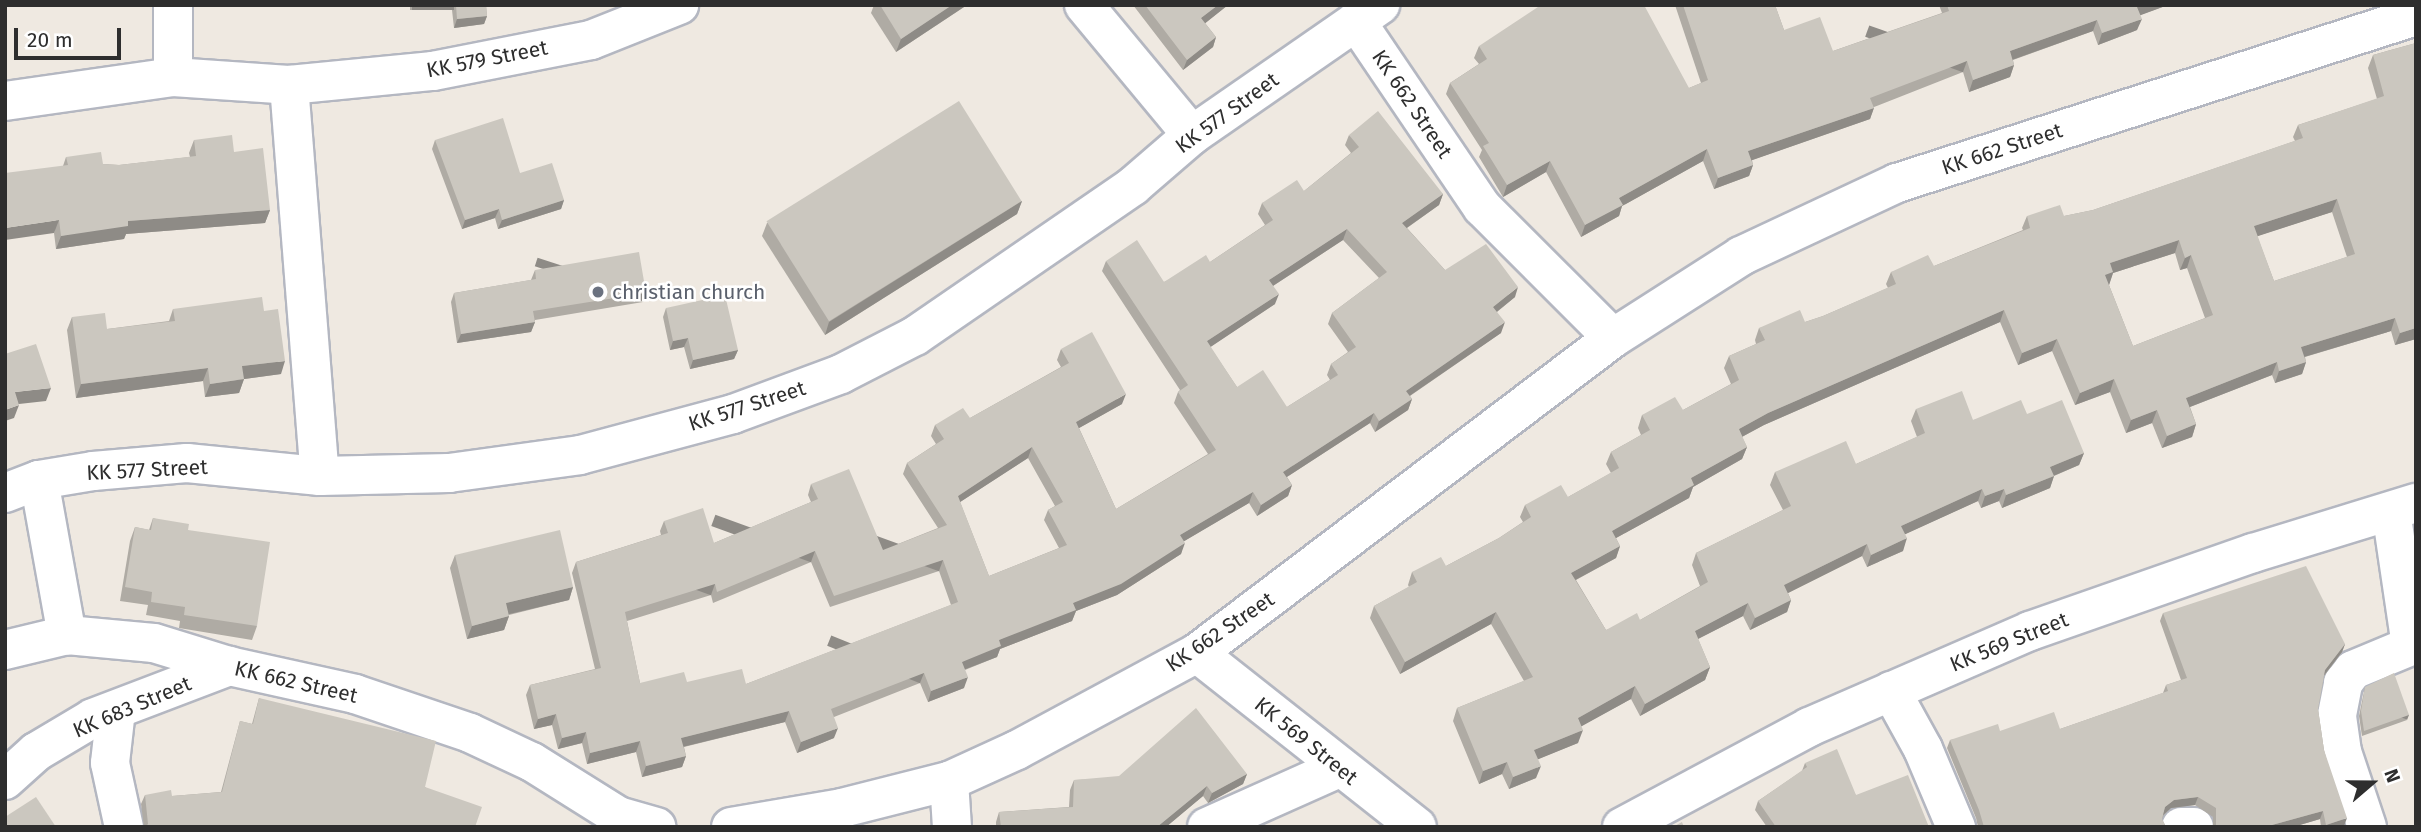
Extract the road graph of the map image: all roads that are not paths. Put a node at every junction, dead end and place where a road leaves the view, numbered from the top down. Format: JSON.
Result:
{"nodes":[{"id":1,"x":173,"y":5,"type":"edge"},
{"id":2,"x":679,"y":5,"type":"edge"},
{"id":3,"x":1084,"y":5,"type":"edge"},
{"id":4,"x":1368,"y":13,"type":"edge"},
{"id":5,"x":2416,"y":16,"type":"edge"},
{"id":6,"x":173,"y":77,"type":"junction"},
{"id":7,"x":289,"y":85,"type":"junction"},
{"id":8,"x":5,"y":101,"type":"edge"},
{"id":9,"x":1192,"y":135,"type":"junction"},
{"id":10,"x":1613,"y":338,"type":"junction"},
{"id":11,"x":320,"y":476,"type":"junction"},
{"id":12,"x":22,"y":487,"type":"edge"},
{"id":13,"x":2403,"y":507,"type":"edge"},
{"id":14,"x":67,"y":635,"type":"junction"},
{"id":15,"x":5,"y":650,"type":"edge"},
{"id":16,"x":1197,"y":653,"type":"junction"},
{"id":17,"x":229,"y":666,"type":"junction"},
{"id":18,"x":1891,"y":691,"type":"junction"},
{"id":19,"x":116,"y":710,"type":"junction"},
{"id":20,"x":1339,"y":768,"type":"junction"},
{"id":21,"x":5,"y":780,"type":"edge"},
{"id":22,"x":949,"y":781,"type":"junction"},
{"id":23,"x":124,"y":827,"type":"edge"},
{"id":24,"x":656,"y":827,"type":"edge"},
{"id":25,"x":731,"y":827,"type":"edge"},
{"id":26,"x":952,"y":827,"type":"edge"},
{"id":27,"x":1207,"y":827,"type":"edge"},
{"id":28,"x":1417,"y":827,"type":"edge"},
{"id":29,"x":1622,"y":827,"type":"edge"},
{"id":30,"x":1956,"y":827,"type":"edge"},
{"id":31,"x":2181,"y":827,"type":"edge"},
{"id":32,"x":2194,"y":827,"type":"edge"},
{"id":33,"x":2367,"y":827,"type":"edge"}],
"edges":[{"from":1,"to":6,"type":"street"},
{"from":2,"to":7,"type":"street","name":"KK 579 Street"},
{"from":3,"to":9,"type":"street"},
{"from":4,"to":9,"type":"street","name":"KK 577 Street"},
{"from":4,"to":10,"type":"street","name":"KK 662 Street"},
{"from":5,"to":10,"type":"street","name":"KK 662 Street"},
{"from":6,"to":7,"type":"street","name":"KK 579 Street"},
{"from":6,"to":8,"type":"street","name":"KK 579 Street"},
{"from":7,"to":11,"type":"street"},
{"from":9,"to":11,"type":"street","name":"KK 577 Street"},
{"from":10,"to":16,"type":"street","name":"KK 662 Street"},
{"from":11,"to":12,"type":"street","name":"KK 577 Street"},
{"from":12,"to":14,"type":"street"},
{"from":13,"to":18,"type":"street","name":"KK 569 Street"},
{"from":13,"to":33,"type":"street"},
{"from":14,"to":15,"type":"street","name":"KK 662 Street"},
{"from":14,"to":17,"type":"street","name":"KK 662 Street"},
{"from":16,"to":20,"type":"street","name":"KK 569 Street"},
{"from":16,"to":22,"type":"street","name":"KK 662 Street"},
{"from":17,"to":19,"type":"street","name":"KK 683 Street"},
{"from":17,"to":24,"type":"street","name":"KK 662 Street"},
{"from":18,"to":29,"type":"street","name":"KK 569 Street"},
{"from":18,"to":30,"type":"street"},
{"from":19,"to":21,"type":"street","name":"KK 683 Street"},
{"from":19,"to":23,"type":"street"},
{"from":20,"to":27,"type":"street"},
{"from":20,"to":28,"type":"street","name":"KK 569 Street"},
{"from":22,"to":25,"type":"street","name":"KK 662 Street"},
{"from":22,"to":26,"type":"street"},
{"from":31,"to":32,"type":"street"}]}
